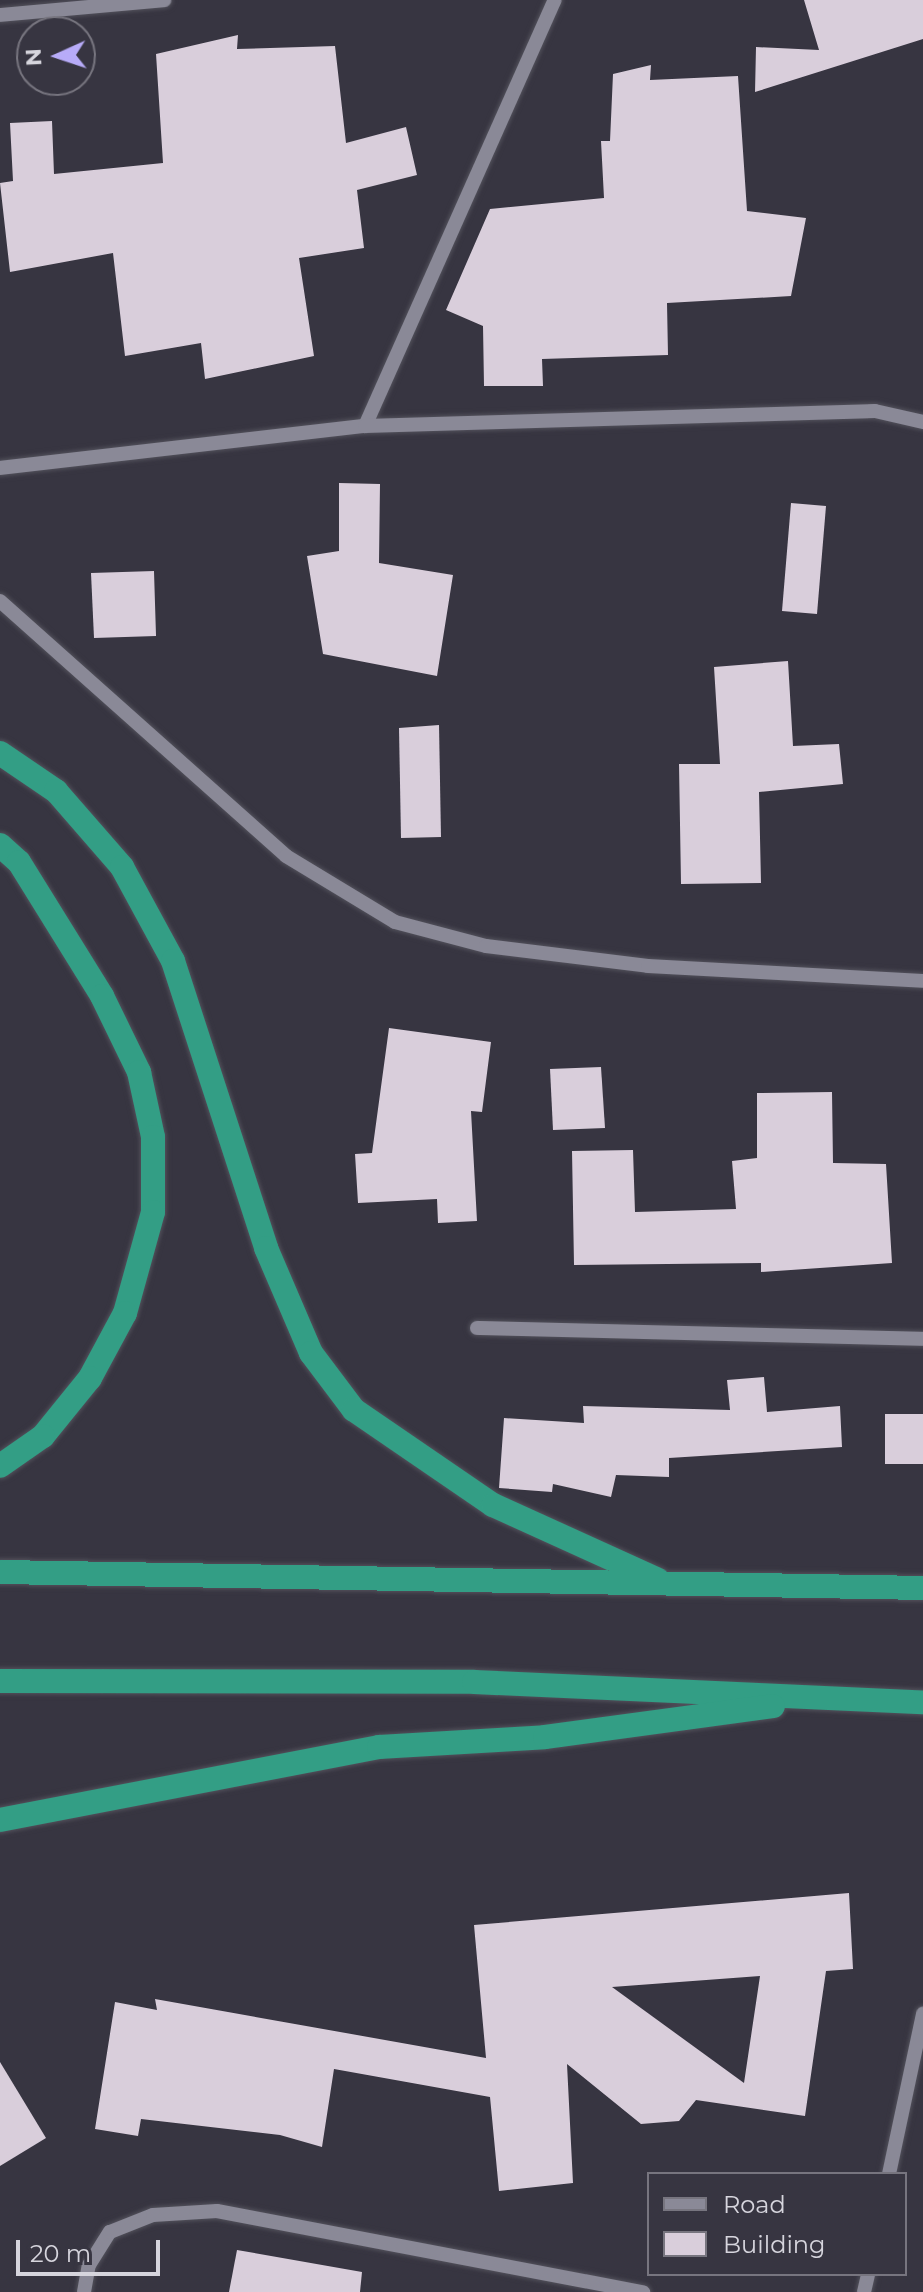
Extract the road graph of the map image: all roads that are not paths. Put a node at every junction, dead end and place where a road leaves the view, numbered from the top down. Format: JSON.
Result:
{"nodes":[{"id":1,"x":164,"y":0,"type":"edge"},
{"id":2,"x":555,"y":0,"type":"edge"},
{"id":3,"x":0,"y":15,"type":"edge"},
{"id":4,"x":923,"y":422,"type":"edge"},
{"id":5,"x":365,"y":426,"type":"junction"},
{"id":6,"x":0,"y":468,"type":"edge"},
{"id":7,"x":0,"y":601,"type":"edge"},
{"id":8,"x":0,"y":753,"type":"edge"},
{"id":9,"x":0,"y":845,"type":"edge"},
{"id":10,"x":923,"y":981,"type":"edge"},
{"id":11,"x":477,"y":1328,"type":"dead end"},
{"id":12,"x":923,"y":1339,"type":"edge"},
{"id":13,"x":0,"y":1466,"type":"edge"},
{"id":14,"x":0,"y":1572,"type":"edge"},
{"id":15,"x":658,"y":1580,"type":"junction"},
{"id":16,"x":923,"y":1588,"type":"edge"},
{"id":17,"x":0,"y":1681,"type":"edge"},
{"id":18,"x":815,"y":1698,"type":"junction"},
{"id":19,"x":923,"y":1702,"type":"edge"},
{"id":20,"x":0,"y":1820,"type":"edge"},
{"id":21,"x":923,"y":2014,"type":"edge"},
{"id":22,"x":889,"y":2172,"type":"edge"},
{"id":23,"x":84,"y":2292,"type":"edge"},
{"id":24,"x":643,"y":2292,"type":"edge"}],
"edges":[{"from":1,"to":3,"type":"street"},
{"from":2,"to":5,"type":"street"},
{"from":4,"to":5,"type":"street"},
{"from":5,"to":6,"type":"street"},
{"from":7,"to":10,"type":"street"},
{"from":8,"to":15,"type":"highway"},
{"from":9,"to":13,"type":"highway"},
{"from":11,"to":12,"type":"street"},
{"from":14,"to":15,"type":"highway"},
{"from":15,"to":16,"type":"highway"},
{"from":17,"to":18,"type":"highway"},
{"from":18,"to":19,"type":"highway"},
{"from":18,"to":20,"type":"highway"},
{"from":21,"to":22,"type":"street"},
{"from":23,"to":24,"type":"street"}]}
